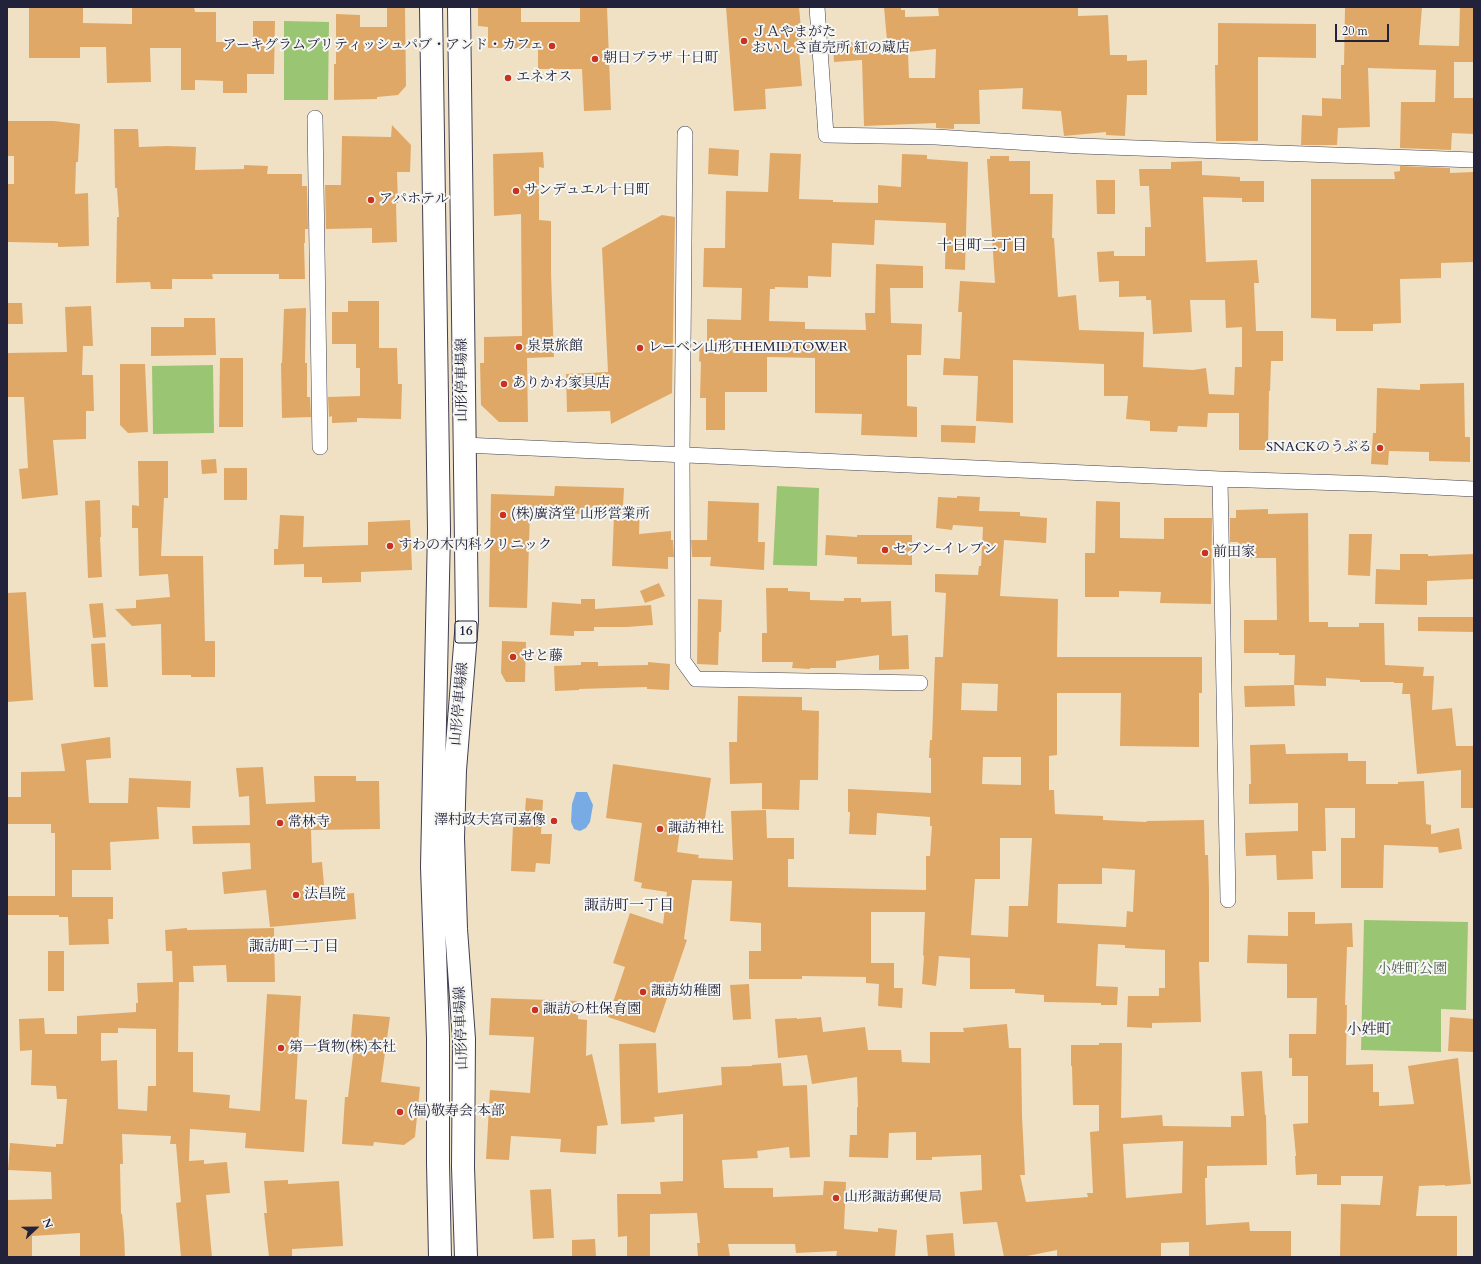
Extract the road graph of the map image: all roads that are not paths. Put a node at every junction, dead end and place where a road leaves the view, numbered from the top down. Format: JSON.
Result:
{"nodes":[{"id":1,"x":431,"y":7,"type":"edge"},
{"id":2,"x":459,"y":7,"type":"edge"},
{"id":3,"x":817,"y":7,"type":"edge"},
{"id":4,"x":315,"y":118,"type":"dead end"},
{"id":5,"x":685,"y":134,"type":"dead end"},
{"id":6,"x":1474,"y":160,"type":"edge"},
{"id":7,"x":464,"y":445,"type":"junction"},
{"id":8,"x":320,"y":447,"type":"dead end"},
{"id":9,"x":682,"y":455,"type":"junction"},
{"id":10,"x":1220,"y":479,"type":"junction"},
{"id":11,"x":1474,"y":489,"type":"edge"},
{"id":12,"x":920,"y":683,"type":"dead end"},
{"id":13,"x":1228,"y":900,"type":"dead end"},
{"id":14,"x":440,"y":1257,"type":"edge"},
{"id":15,"x":466,"y":1257,"type":"edge"}],
"edges":[{"from":1,"to":14,"type":"main road","name":"山形停車場線","number":"16"},
{"from":2,"to":7,"type":"main road","name":"山形停車場線","number":"16"},
{"from":3,"to":6,"type":"street"},
{"from":4,"to":8,"type":"street"},
{"from":5,"to":9,"type":"street"},
{"from":7,"to":9,"type":"street"},
{"from":7,"to":15,"type":"main road","name":"山形停車場線","number":"16"},
{"from":9,"to":10,"type":"street"},
{"from":9,"to":12,"type":"street"},
{"from":10,"to":11,"type":"street"},
{"from":10,"to":13,"type":"street"}]}
